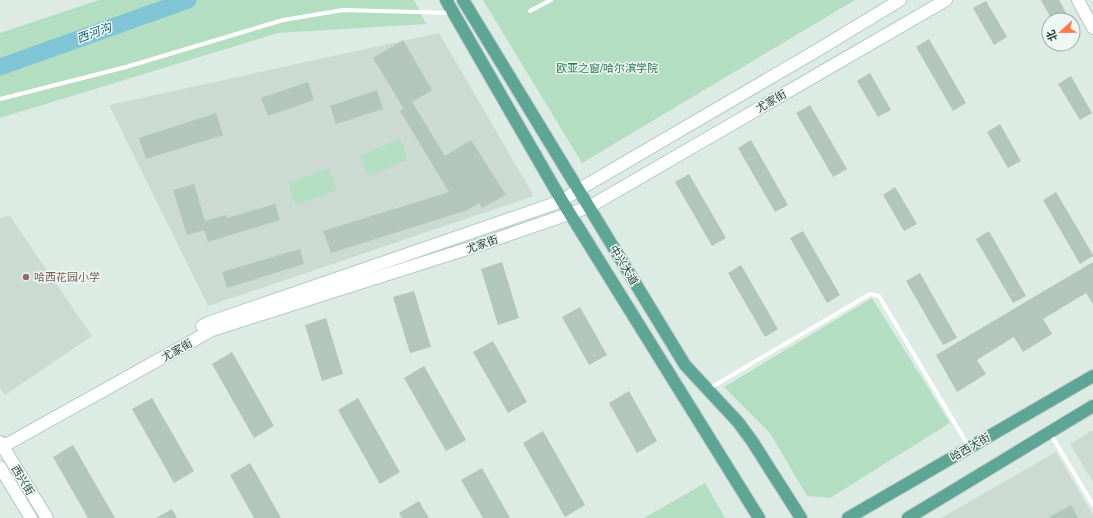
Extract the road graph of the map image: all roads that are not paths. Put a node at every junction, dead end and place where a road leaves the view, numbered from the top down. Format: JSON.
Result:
{"nodes":[{"id":1,"x":446,"y":0,"type":"edge"},
{"id":2,"x":463,"y":0,"type":"edge"},
{"id":3,"x":551,"y":0,"type":"edge"},
{"id":4,"x":900,"y":0,"type":"edge"},
{"id":5,"x":946,"y":0,"type":"edge"},
{"id":6,"x":1078,"y":0,"type":"edge"},
{"id":7,"x":1087,"y":0,"type":"edge"},
{"id":8,"x":530,"y":11,"type":"dead end"},
{"id":9,"x":1093,"y":11,"type":"edge"},
{"id":10,"x":454,"y":13,"type":"junction"},
{"id":11,"x":1093,"y":28,"type":"edge"},
{"id":12,"x":0,"y":99,"type":"edge"},
{"id":13,"x":578,"y":190,"type":"junction"},
{"id":14,"x":562,"y":202,"type":"junction"},
{"id":15,"x":589,"y":207,"type":"junction"},
{"id":16,"x":570,"y":214,"type":"junction"},
{"id":17,"x":1093,"y":376,"type":"edge"},
{"id":18,"x":708,"y":389,"type":"junction"},
{"id":19,"x":1093,"y":406,"type":"edge"},
{"id":20,"x":1049,"y":432,"type":"junction"},
{"id":21,"x":1,"y":444,"type":"edge"},
{"id":22,"x":969,"y":448,"type":"junction"},
{"id":23,"x":0,"y":467,"type":"edge"},
{"id":24,"x":1093,"y":505,"type":"edge"},
{"id":25,"x":31,"y":518,"type":"edge"},
{"id":26,"x":47,"y":518,"type":"edge"},
{"id":27,"x":759,"y":518,"type":"edge"},
{"id":28,"x":801,"y":518,"type":"edge"},
{"id":29,"x":848,"y":518,"type":"edge"},
{"id":30,"x":908,"y":518,"type":"edge"}],
"edges":[{"from":1,"to":10,"type":"main road","name":"中兴大道"},
{"from":2,"to":13,"type":"main road","name":"中兴大道"},
{"from":3,"to":8,"type":"lane"},
{"from":4,"to":13,"type":"main road","name":"尤家街"},
{"from":5,"to":15,"type":"main road","name":"尤家街"},
{"from":6,"to":11,"type":"main road"},
{"from":7,"to":9,"type":"main road"},
{"from":10,"to":12,"type":"lane"},
{"from":10,"to":14,"type":"main road","name":"中兴大道"},
{"from":13,"to":14,"type":"main road","name":"尤家街"},
{"from":13,"to":15,"type":"main road","name":"中兴大道"},
{"from":14,"to":16,"type":"main road","name":"中兴大道"},
{"from":14,"to":21,"type":"main road","name":"尤家街"},
{"from":15,"to":16,"type":"main road","name":"尤家街"},
{"from":15,"to":18,"type":"main road","name":"中兴大道"},
{"from":16,"to":21,"type":"main road","name":"尤家街"},
{"from":16,"to":27,"type":"main road","name":"中兴大道"},
{"from":17,"to":22,"type":"main road","name":"哈西大街"},
{"from":18,"to":22,"type":"lane"},
{"from":18,"to":28,"type":"main road","name":"中兴大道"},
{"from":19,"to":20,"type":"main road"},
{"from":20,"to":24,"type":"lane"},
{"from":20,"to":30,"type":"main road"},
{"from":21,"to":26,"type":"main road","name":"西兴街"},
{"from":22,"to":29,"type":"main road","name":"哈西大街"},
{"from":23,"to":25,"type":"main road","name":"西兴街"}]}
